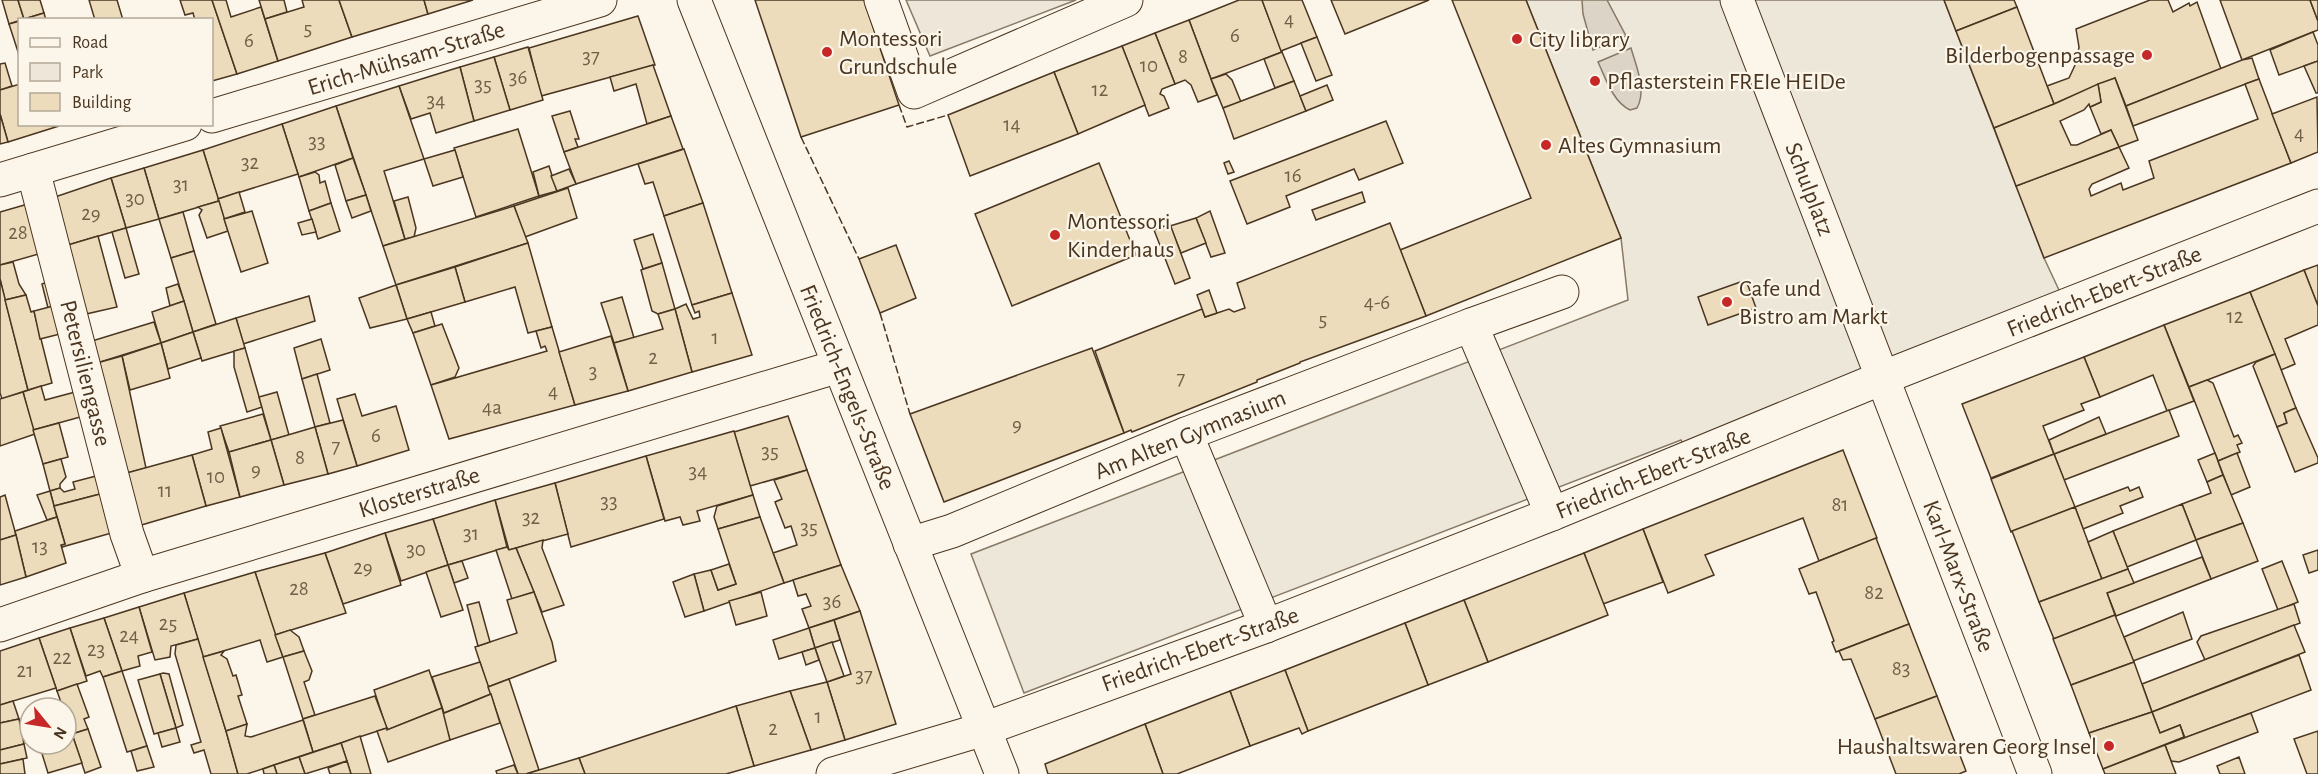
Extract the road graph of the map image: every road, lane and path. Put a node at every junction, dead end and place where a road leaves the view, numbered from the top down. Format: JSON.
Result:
{"nodes":[{"id":1,"x":600,"y":0,"type":"edge"},
{"id":2,"x":694,"y":0,"type":"edge"},
{"id":3,"x":881,"y":0,"type":"edge"},
{"id":4,"x":1126,"y":0,"type":"edge"},
{"id":5,"x":1737,"y":0,"type":"edge"},
{"id":6,"x":213,"y":116,"type":"edge"},
{"id":7,"x":178,"y":126,"type":"edge"},
{"id":8,"x":33,"y":170,"type":"junction"},
{"id":9,"x":0,"y":180,"type":"edge"},
{"id":10,"x":2318,"y":206,"type":"edge"},
{"id":11,"x":1562,"y":292,"type":"dead end"},
{"id":12,"x":1471,"y":325,"type":"junction"},
{"id":13,"x":839,"y":366,"type":"junction"},
{"id":14,"x":1882,"y":378,"type":"junction"},
{"id":15,"x":1186,"y":434,"type":"junction"},
{"id":16,"x":1552,"y":514,"type":"junction"},
{"id":17,"x":910,"y":544,"type":"junction"},
{"id":18,"x":142,"y":576,"type":"junction"},
{"id":19,"x":0,"y":625,"type":"edge"},
{"id":20,"x":1266,"y":626,"type":"junction"},
{"id":21,"x":984,"y":729,"type":"junction"},
{"id":22,"x":833,"y":774,"type":"edge"},
{"id":23,"x":1002,"y":774,"type":"edge"},
{"id":24,"x":2035,"y":774,"type":"edge"}],
"edges":[{"from":1,"to":6,"type":"street","name":"Erich-Mühsam-Straße"},
{"from":2,"to":13,"type":"street","name":"Friedrich-Engels-Straße"},
{"from":3,"to":4,"type":"street"},
{"from":5,"to":14,"type":"street","name":"Schulplatz"},
{"from":7,"to":8,"type":"street"},
{"from":8,"to":9,"type":"street"},
{"from":8,"to":18,"type":"street","name":"Petersiliengasse"},
{"from":10,"to":14,"type":"street","name":"Friedrich-Ebert-Straße"},
{"from":11,"to":12,"type":"street","name":"Am Alten Gymnasium"},
{"from":12,"to":15,"type":"street","name":"Am Alten Gymnasium"},
{"from":12,"to":16,"type":"street"},
{"from":13,"to":17,"type":"street","name":"Friedrich-Engels-Straße"},
{"from":13,"to":18,"type":"street","name":"Klosterstraße"},
{"from":14,"to":16,"type":"street","name":"Friedrich-Ebert-Straße"},
{"from":14,"to":24,"type":"street","name":"Karl-Marx-Straße"},
{"from":15,"to":17,"type":"street","name":"Am Alten Gymnasium"},
{"from":15,"to":20,"type":"street"},
{"from":16,"to":20,"type":"street","name":"Friedrich-Ebert-Straße"},
{"from":17,"to":21,"type":"street","name":"Friedrich-Engels-Straße"},
{"from":18,"to":19,"type":"street","name":"Klosterstraße"},
{"from":20,"to":21,"type":"street","name":"Friedrich-Ebert-Straße"},
{"from":21,"to":22,"type":"street","name":"Friedrich-Ebert-Straße"},
{"from":21,"to":23,"type":"street","name":"Friedrich-Engels-Straße"}]}
